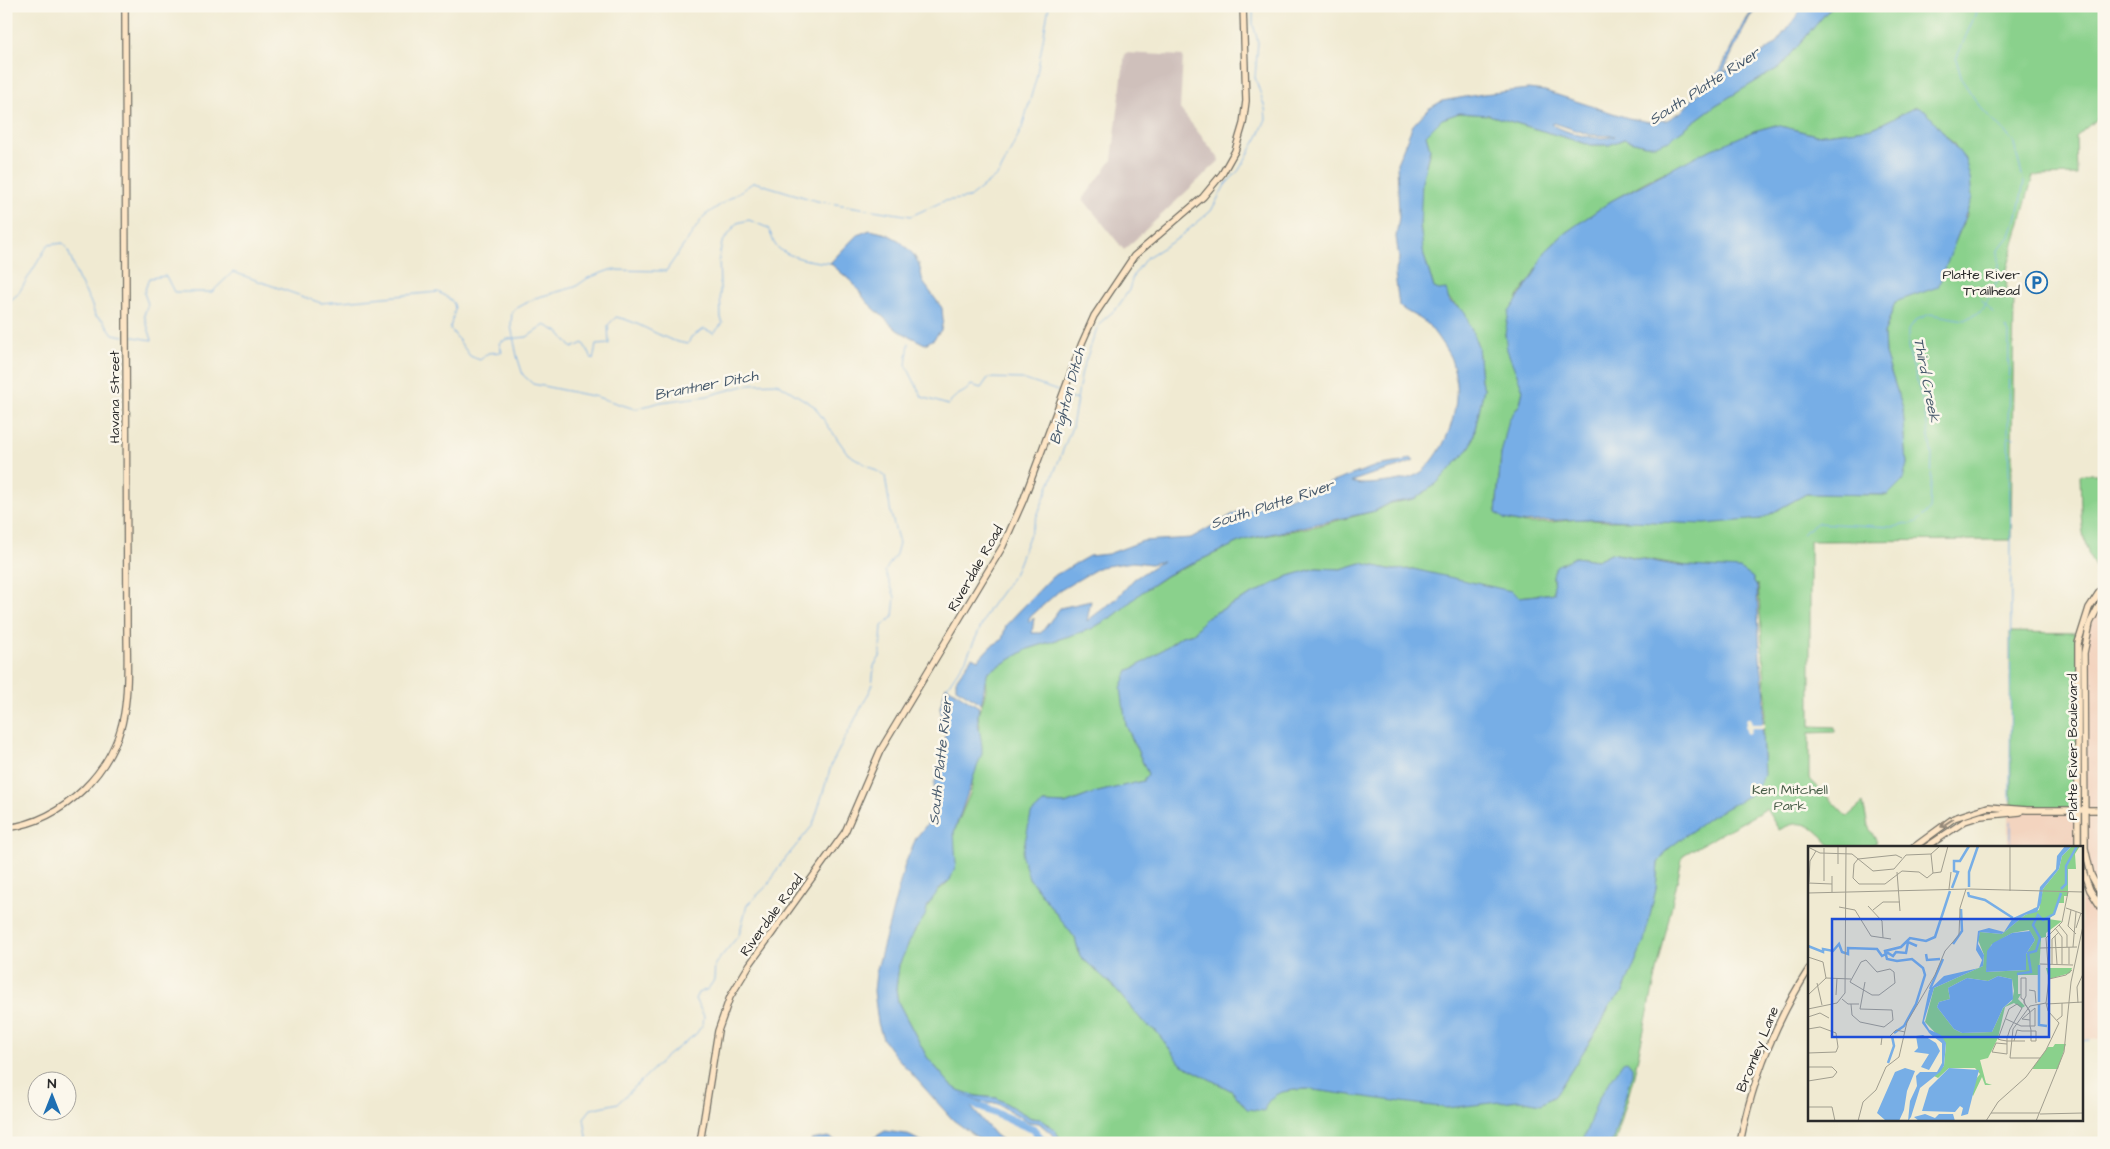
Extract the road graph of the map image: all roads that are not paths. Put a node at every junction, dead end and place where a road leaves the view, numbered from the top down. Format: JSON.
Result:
{"nodes":[{"id":1,"x":125,"y":6,"type":"edge"},
{"id":2,"x":1243,"y":6,"type":"edge"},
{"id":3,"x":2104,"y":585,"type":"edge"},
{"id":4,"x":2104,"y":596,"type":"edge"},
{"id":5,"x":2027,"y":810,"type":"junction"},
{"id":6,"x":2078,"y":810,"type":"junction"},
{"id":7,"x":2085,"y":810,"type":"junction"},
{"id":8,"x":2104,"y":810,"type":"edge"},
{"id":9,"x":6,"y":828,"type":"edge"},
{"id":10,"x":1916,"y":846,"type":"edge"},
{"id":11,"x":1928,"y":846,"type":"edge"},
{"id":12,"x":2078,"y":846,"type":"edge"},
{"id":13,"x":2082,"y":869,"type":"edge"},
{"id":14,"x":2104,"y":899,"type":"edge"},
{"id":15,"x":2104,"y":912,"type":"edge"},
{"id":16,"x":1808,"y":971,"type":"edge"},
{"id":17,"x":700,"y":1143,"type":"edge"},
{"id":18,"x":1740,"y":1143,"type":"edge"}],
"edges":[{"from":1,"to":9,"type":"street","name":"Havana Street"},
{"from":2,"to":17,"type":"street","name":"Riverdale Road"},
{"from":3,"to":6,"type":"street","name":"Platte River Boulevard"},
{"from":4,"to":7,"type":"street","name":"Platte River Boulevard"},
{"from":5,"to":6,"type":"street"},
{"from":5,"to":10,"type":"street","one_way":true},
{"from":5,"to":11,"type":"street"},
{"from":6,"to":7,"type":"street"},
{"from":6,"to":12,"type":"street","name":"Platte River Boulevard"},
{"from":7,"to":8,"type":"street"},
{"from":7,"to":14,"type":"street","name":"Platte River Boulevard"},
{"from":13,"to":15,"type":"street"},
{"from":16,"to":18,"type":"street","name":"Bromley Lane"}]}
